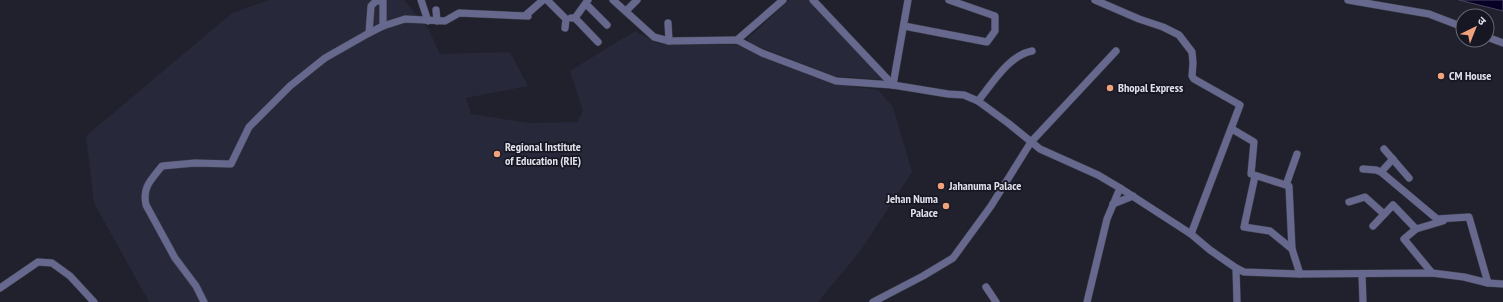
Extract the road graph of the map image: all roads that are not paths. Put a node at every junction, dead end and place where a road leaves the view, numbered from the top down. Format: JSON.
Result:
{"nodes":[{"id":1,"x":421,"y":0,"type":"edge"},
{"id":2,"x":543,"y":0,"type":"edge"},
{"id":3,"x":547,"y":0,"type":"edge"},
{"id":4,"x":614,"y":0,"type":"edge"},
{"id":5,"x":637,"y":0,"type":"edge"},
{"id":6,"x":783,"y":0,"type":"edge"},
{"id":7,"x":813,"y":0,"type":"edge"},
{"id":8,"x":908,"y":0,"type":"edge"},
{"id":9,"x":950,"y":0,"type":"edge"},
{"id":10,"x":1095,"y":0,"type":"edge"},
{"id":11,"x":1348,"y":0,"type":"edge"},
{"id":12,"x":587,"y":2,"type":"edge"},
{"id":13,"x":436,"y":10,"type":"dead end"},
{"id":14,"x":626,"y":12,"type":"junction"},
{"id":15,"x":575,"y":18,"type":"junction"},
{"id":16,"x":566,"y":19,"type":"junction"},
{"id":17,"x":428,"y":21,"type":"junction"},
{"id":18,"x":438,"y":21,"type":"junction"},
{"id":19,"x":668,"y":23,"type":"dead end"},
{"id":20,"x":1455,"y":24,"type":"edge"},
{"id":21,"x":607,"y":25,"type":"dead end"},
{"id":22,"x":383,"y":26,"type":"junction"},
{"id":23,"x":904,"y":26,"type":"junction"},
{"id":24,"x":565,"y":28,"type":"dead end"},
{"id":25,"x":369,"y":33,"type":"junction"},
{"id":26,"x":737,"y":40,"type":"junction"},
{"id":27,"x":669,"y":41,"type":"junction"},
{"id":28,"x":598,"y":42,"type":"dead end"},
{"id":29,"x":1032,"y":51,"type":"dead end"},
{"id":30,"x":1116,"y":51,"type":"dead end"},
{"id":31,"x":893,"y":85,"type":"junction"},
{"id":32,"x":978,"y":101,"type":"junction"},
{"id":33,"x":1232,"y":129,"type":"junction"},
{"id":34,"x":1031,"y":142,"type":"junction"},
{"id":35,"x":1384,"y":149,"type":"dead end"},
{"id":36,"x":1297,"y":154,"type":"dead end"},
{"id":37,"x":1393,"y":159,"type":"junction"},
{"id":38,"x":1363,"y":169,"type":"dead end"},
{"id":39,"x":1381,"y":172,"type":"junction"},
{"id":40,"x":1255,"y":176,"type":"junction"},
{"id":41,"x":1409,"y":178,"type":"dead end"},
{"id":42,"x":1286,"y":185,"type":"junction"},
{"id":43,"x":1120,"y":188,"type":"junction"},
{"id":44,"x":1133,"y":196,"type":"junction"},
{"id":45,"x":1349,"y":202,"type":"dead end"},
{"id":46,"x":1113,"y":204,"type":"junction"},
{"id":47,"x":1384,"y":214,"type":"junction"},
{"id":48,"x":1453,"y":218,"type":"junction"},
{"id":49,"x":1373,"y":226,"type":"dead end"},
{"id":50,"x":1416,"y":229,"type":"junction"},
{"id":51,"x":1191,"y":234,"type":"junction"},
{"id":52,"x":1292,"y":249,"type":"junction"},
{"id":53,"x":1236,"y":268,"type":"junction"},
{"id":54,"x":1432,"y":273,"type":"junction"},
{"id":55,"x":1300,"y":274,"type":"junction"},
{"id":56,"x":1362,"y":274,"type":"junction"},
{"id":57,"x":1488,"y":283,"type":"junction"},
{"id":58,"x":1503,"y":284,"type":"edge"},
{"id":59,"x":986,"y":287,"type":"dead end"},
{"id":60,"x":0,"y":288,"type":"edge"},
{"id":61,"x":94,"y":302,"type":"edge"},
{"id":62,"x":204,"y":302,"type":"edge"},
{"id":63,"x":873,"y":302,"type":"edge"},
{"id":64,"x":996,"y":302,"type":"edge"},
{"id":65,"x":1088,"y":302,"type":"edge"},
{"id":66,"x":1237,"y":302,"type":"edge"},
{"id":67,"x":1363,"y":302,"type":"edge"}],
"edges":[{"from":1,"to":17,"type":"street"},
{"from":2,"to":18,"type":"street"},
{"from":3,"to":16,"type":"street"},
{"from":4,"to":14,"type":"street"},
{"from":5,"to":14,"type":"street"},
{"from":6,"to":26,"type":"street"},
{"from":7,"to":31,"type":"street"},
{"from":8,"to":23,"type":"street"},
{"from":9,"to":23,"type":"street"},
{"from":10,"to":33,"type":"street"},
{"from":11,"to":20,"type":"street"},
{"from":12,"to":15,"type":"street"},
{"from":12,"to":21,"type":"street"},
{"from":13,"to":18,"type":"street"},
{"from":14,"to":27,"type":"street"},
{"from":15,"to":16,"type":"street"},
{"from":15,"to":28,"type":"street"},
{"from":16,"to":24,"type":"street"},
{"from":17,"to":18,"type":"street"},
{"from":17,"to":22,"type":"street"},
{"from":19,"to":27,"type":"street"},
{"from":22,"to":25,"type":"street"},
{"from":22,"to":25,"type":"street"},
{"from":23,"to":31,"type":"street"},
{"from":25,"to":62,"type":"street"},
{"from":26,"to":27,"type":"street"},
{"from":26,"to":31,"type":"street"},
{"from":29,"to":32,"type":"street"},
{"from":30,"to":34,"type":"street"},
{"from":31,"to":32,"type":"street"},
{"from":32,"to":34,"type":"street"},
{"from":33,"to":40,"type":"street"},
{"from":33,"to":51,"type":"street"},
{"from":34,"to":43,"type":"street"},
{"from":34,"to":63,"type":"street"},
{"from":35,"to":37,"type":"street"},
{"from":36,"to":42,"type":"street"},
{"from":37,"to":39,"type":"street"},
{"from":37,"to":41,"type":"street"},
{"from":38,"to":39,"type":"street"},
{"from":39,"to":48,"type":"street"},
{"from":40,"to":42,"type":"street"},
{"from":40,"to":52,"type":"street"},
{"from":42,"to":52,"type":"street"},
{"from":43,"to":44,"type":"street"},
{"from":43,"to":46,"type":"street"},
{"from":44,"to":46,"type":"street"},
{"from":44,"to":51,"type":"street"},
{"from":45,"to":47,"type":"street"},
{"from":46,"to":65,"type":"street"},
{"from":47,"to":49,"type":"street"},
{"from":47,"to":50,"type":"street"},
{"from":48,"to":50,"type":"street"},
{"from":48,"to":57,"type":"street"},
{"from":50,"to":54,"type":"street"},
{"from":51,"to":53,"type":"street"},
{"from":52,"to":55,"type":"street"},
{"from":53,"to":55,"type":"street"},
{"from":53,"to":66,"type":"street"},
{"from":54,"to":56,"type":"street"},
{"from":54,"to":57,"type":"street"},
{"from":55,"to":56,"type":"street"},
{"from":56,"to":67,"type":"street"},
{"from":57,"to":58,"type":"street"},
{"from":59,"to":64,"type":"street"},
{"from":60,"to":61,"type":"street"}]}
